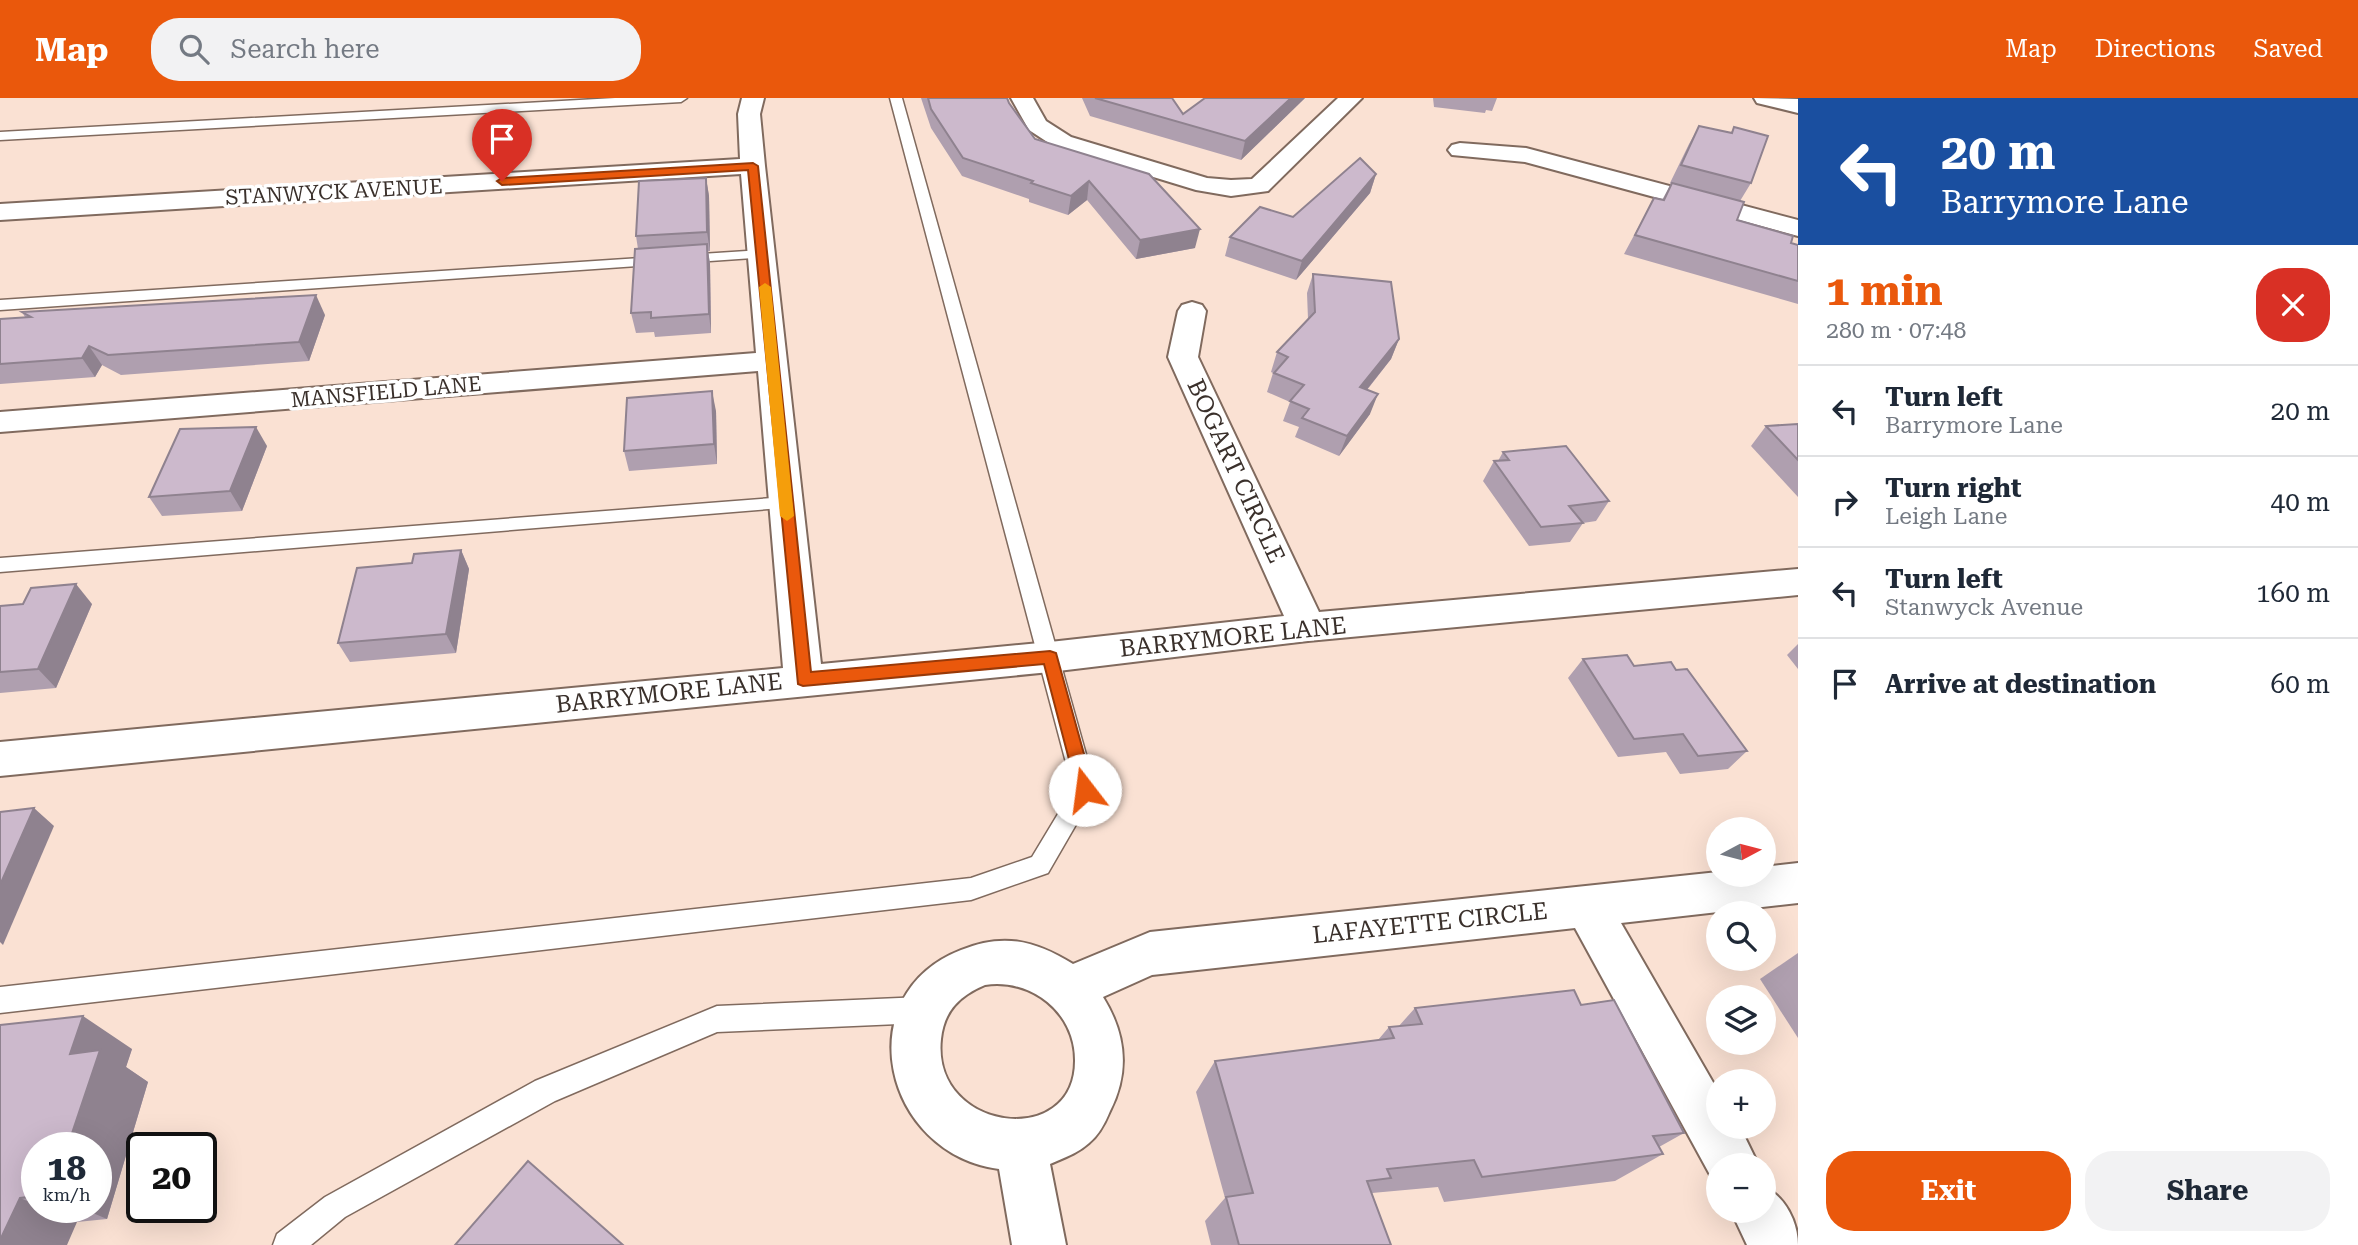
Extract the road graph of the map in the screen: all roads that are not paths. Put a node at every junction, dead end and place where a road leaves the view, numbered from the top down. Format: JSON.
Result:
{"nodes":[{"id":1,"x":681,"y":98,"type":"edge"},
{"id":2,"x":753,"y":98,"type":"edge"},
{"id":3,"x":896,"y":98,"type":"edge"},
{"id":4,"x":1022,"y":98,"type":"edge"},
{"id":5,"x":1351,"y":98,"type":"edge"},
{"id":6,"x":1765,"y":98,"type":"edge"},
{"id":7,"x":1798,"y":106,"type":"edge"},
{"id":8,"x":0,"y":136,"type":"edge"},
{"id":9,"x":1461,"y":150,"type":"dead end"},
{"id":10,"x":753,"y":166,"type":"junction"},
{"id":11,"x":0,"y":212,"type":"edge"},
{"id":12,"x":1798,"y":228,"type":"edge"},
{"id":13,"x":762,"y":254,"type":"junction"},
{"id":14,"x":0,"y":305,"type":"edge"},
{"id":15,"x":1192,"y":311,"type":"dead end"},
{"id":16,"x":772,"y":360,"type":"junction"},
{"id":17,"x":0,"y":422,"type":"edge"},
{"id":18,"x":786,"y":503,"type":"junction"},
{"id":19,"x":0,"y":565,"type":"edge"},
{"id":20,"x":1798,"y":582,"type":"edge"},
{"id":21,"x":1308,"y":627,"type":"junction"},
{"id":22,"x":1050,"y":657,"type":"junction"},
{"id":23,"x":803,"y":679,"type":"junction"},
{"id":24,"x":0,"y":758,"type":"edge"},
{"id":25,"x":1798,"y":883,"type":"edge"},
{"id":26,"x":1586,"y":905,"type":"junction"},
{"id":27,"x":1069,"y":988,"type":"junction"},
{"id":28,"x":0,"y":1000,"type":"edge"},
{"id":29,"x":922,"y":1010,"type":"junction"},
{"id":30,"x":1021,"y":1147,"type":"junction"},
{"id":31,"x":1726,"y":1153,"type":"edge"},
{"id":32,"x":1765,"y":1223,"type":"edge"},
{"id":33,"x":288,"y":1245,"type":"edge"},
{"id":34,"x":1039,"y":1245,"type":"edge"},
{"id":35,"x":1777,"y":1245,"type":"edge"}],
"edges":[{"from":1,"to":8,"type":"lane"},
{"from":2,"to":10,"type":"street"},
{"from":3,"to":22,"type":"lane"},
{"from":4,"to":5,"type":"street"},
{"from":6,"to":7,"type":"street"},
{"from":9,"to":12,"type":"street"},
{"from":10,"to":11,"type":"street","name":"STANWYCK AVENUE"},
{"from":10,"to":13,"type":"street"},
{"from":13,"to":14,"type":"lane"},
{"from":13,"to":16,"type":"street"},
{"from":15,"to":21,"type":"street","name":"BOGART CIRCLE"},
{"from":16,"to":17,"type":"street","name":"MANSFIELD LANE"},
{"from":16,"to":18,"type":"street"},
{"from":18,"to":19,"type":"lane"},
{"from":18,"to":23,"type":"street"},
{"from":20,"to":21,"type":"street","name":"BARRYMORE LANE"},
{"from":21,"to":22,"type":"street","name":"BARRYMORE LANE"},
{"from":22,"to":23,"type":"street","name":"BARRYMORE LANE"},
{"from":22,"to":28,"type":"lane"},
{"from":23,"to":24,"type":"street","name":"BARRYMORE LANE"},
{"from":25,"to":26,"type":"street","name":"LAFAYETTE CIRCLE"},
{"from":26,"to":27,"type":"street","name":"LAFAYETTE CIRCLE"},
{"from":26,"to":31,"type":"street"},
{"from":27,"to":29,"type":"street"},
{"from":27,"to":30,"type":"street"},
{"from":29,"to":30,"type":"street"},
{"from":29,"to":33,"type":"lane"},
{"from":30,"to":34,"type":"street"},
{"from":32,"to":35,"type":"street"}]}
